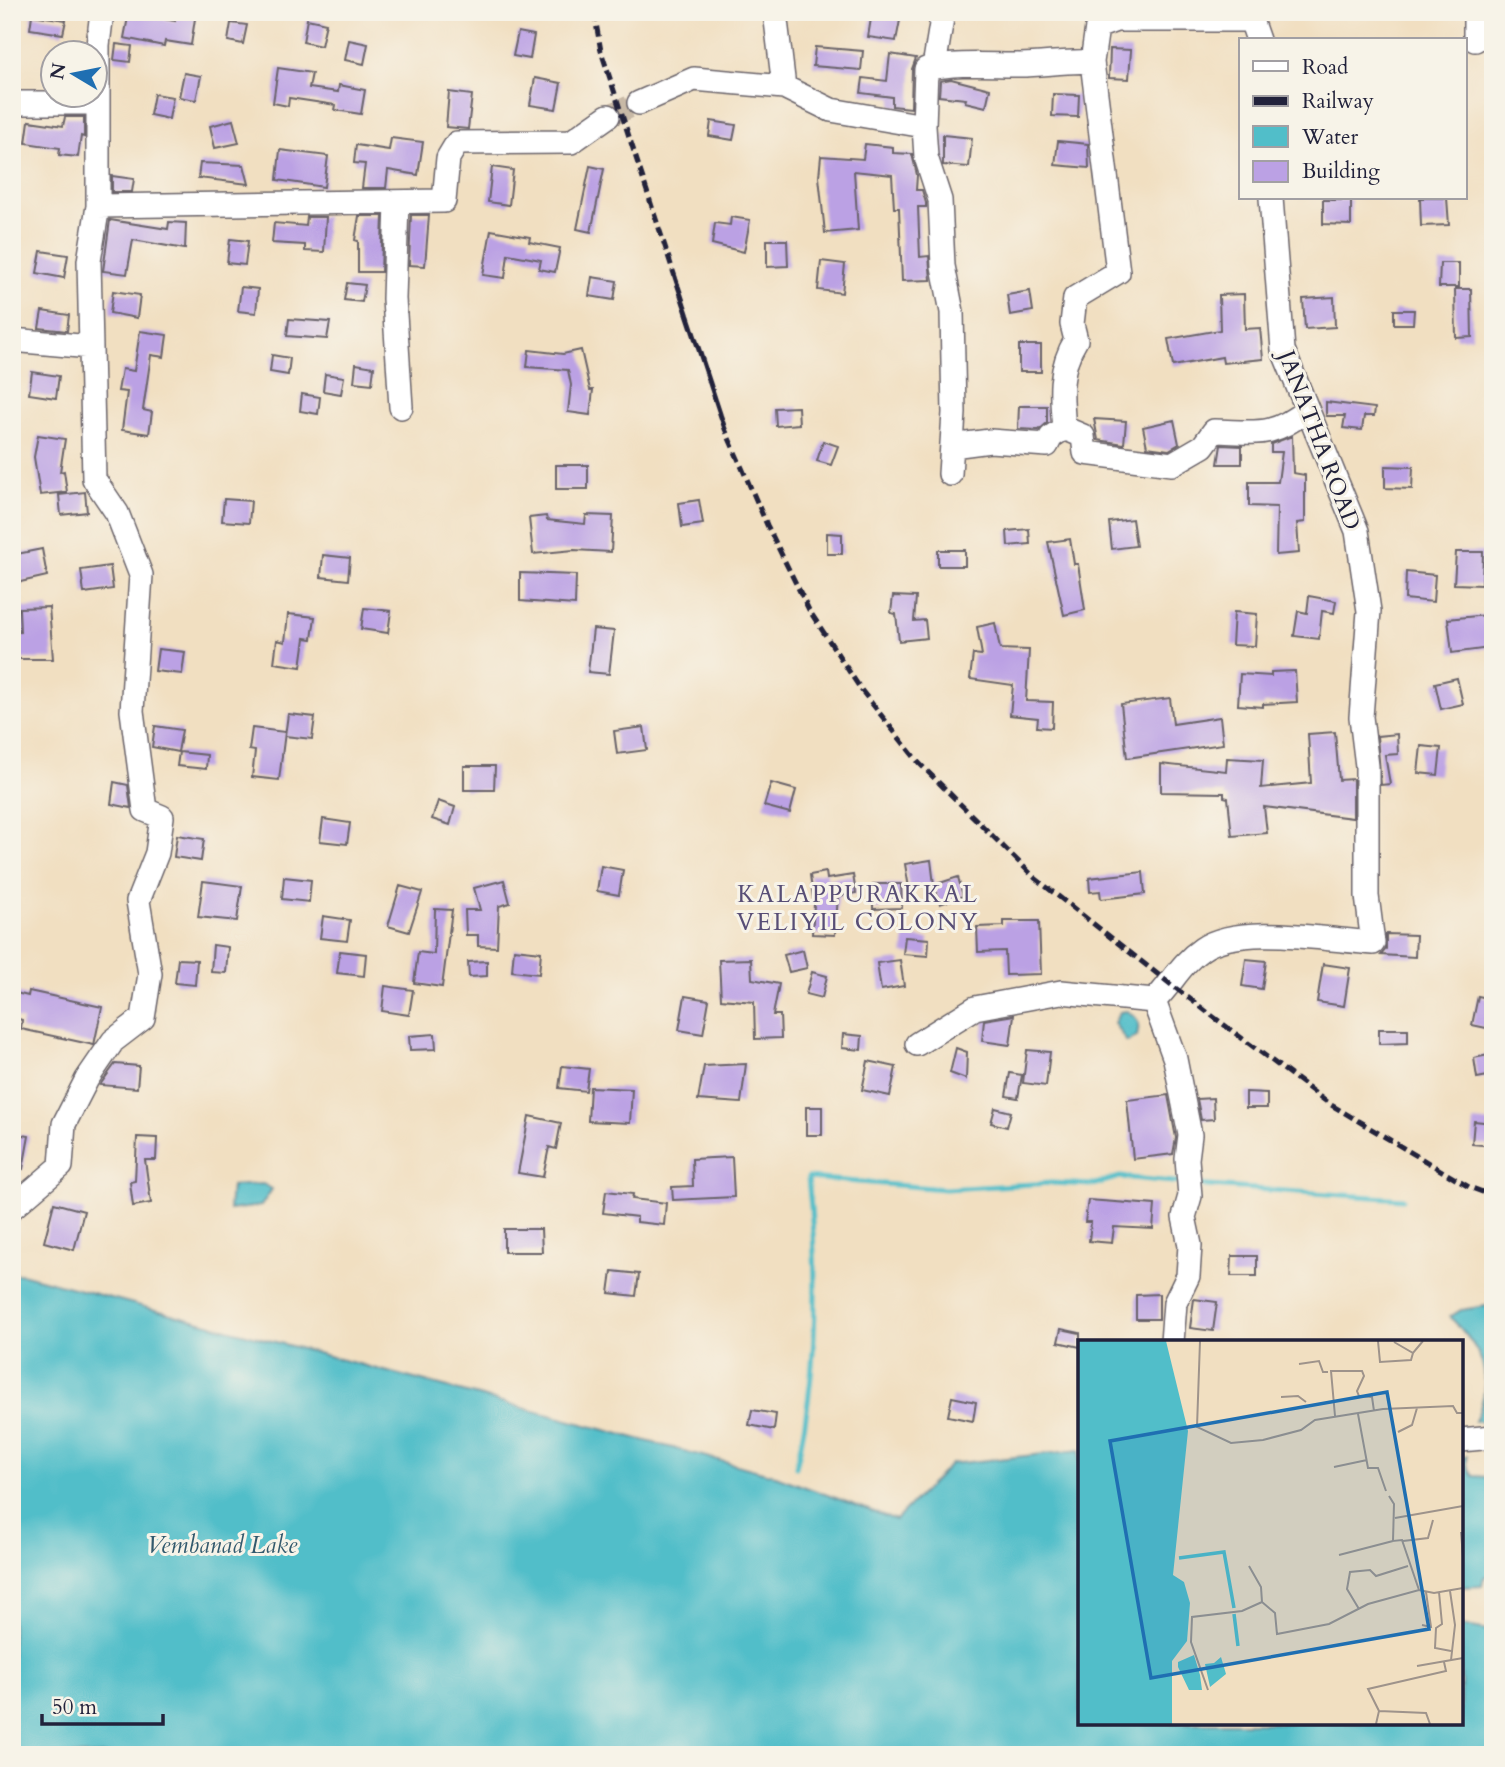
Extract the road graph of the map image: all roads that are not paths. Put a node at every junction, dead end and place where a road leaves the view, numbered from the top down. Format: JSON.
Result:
{"nodes":[{"id":1,"x":102,"y":12,"type":"edge"},
{"id":2,"x":775,"y":12,"type":"edge"},
{"id":3,"x":943,"y":12,"type":"edge"},
{"id":4,"x":1493,"y":15,"type":"edge"},
{"id":5,"x":1256,"y":24,"type":"edge"},
{"id":6,"x":99,"y":38,"type":"edge"},
{"id":7,"x":1475,"y":40,"type":"dead end"},
{"id":8,"x":1092,"y":62,"type":"junction"},
{"id":9,"x":934,"y":67,"type":"junction"},
{"id":10,"x":784,"y":87,"type":"junction"},
{"id":11,"x":12,"y":103,"type":"edge"},
{"id":12,"x":38,"y":103,"type":"edge"},
{"id":13,"x":639,"y":103,"type":"tunnel mouth"},
{"id":14,"x":97,"y":108,"type":"edge"},
{"id":15,"x":608,"y":116,"type":"tunnel mouth"},
{"id":16,"x":924,"y":126,"type":"junction"},
{"id":17,"x":1271,"y":200,"type":"edge"},
{"id":18,"x":397,"y":202,"type":"junction"},
{"id":19,"x":99,"y":206,"type":"junction"},
{"id":20,"x":12,"y":340,"type":"edge"},
{"id":21,"x":91,"y":347,"type":"junction"},
{"id":22,"x":401,"y":407,"type":"dead end"},
{"id":23,"x":1307,"y":410,"type":"junction"},
{"id":24,"x":1064,"y":428,"type":"junction"},
{"id":25,"x":952,"y":446,"type":"junction"},
{"id":26,"x":950,"y":474,"type":"dead end"},
{"id":27,"x":1154,"y":1001,"type":"junction"},
{"id":28,"x":917,"y":1044,"type":"dead end"},
{"id":29,"x":12,"y":1208,"type":"edge"},
{"id":30,"x":1172,"y":1340,"type":"edge"},
{"id":31,"x":1493,"y":1437,"type":"edge"},
{"id":32,"x":1463,"y":1440,"type":"edge"}],
"edges":[{"from":1,"to":6,"type":"street"},
{"from":2,"to":10,"type":"street"},
{"from":3,"to":9,"type":"street"},
{"from":4,"to":7,"type":"street"},
{"from":5,"to":8,"type":"street"},
{"from":8,"to":9,"type":"street"},
{"from":8,"to":24,"type":"street"},
{"from":9,"to":16,"type":"street"},
{"from":10,"to":13,"type":"street"},
{"from":10,"to":16,"type":"street"},
{"from":11,"to":12,"type":"street"},
{"from":14,"to":19,"type":"street"},
{"from":15,"to":18,"type":"street"},
{"from":16,"to":25,"type":"street"},
{"from":17,"to":23,"type":"street","name":"JANATHA ROAD"},
{"from":18,"to":19,"type":"street"},
{"from":18,"to":22,"type":"street"},
{"from":19,"to":21,"type":"street"},
{"from":20,"to":21,"type":"street"},
{"from":21,"to":29,"type":"street"},
{"from":23,"to":24,"type":"street"},
{"from":23,"to":27,"type":"street","name":"JANATHA ROAD"},
{"from":24,"to":25,"type":"street"},
{"from":25,"to":26,"type":"street"},
{"from":27,"to":28,"type":"street"},
{"from":27,"to":30,"type":"street"},
{"from":31,"to":32,"type":"street"}]}
